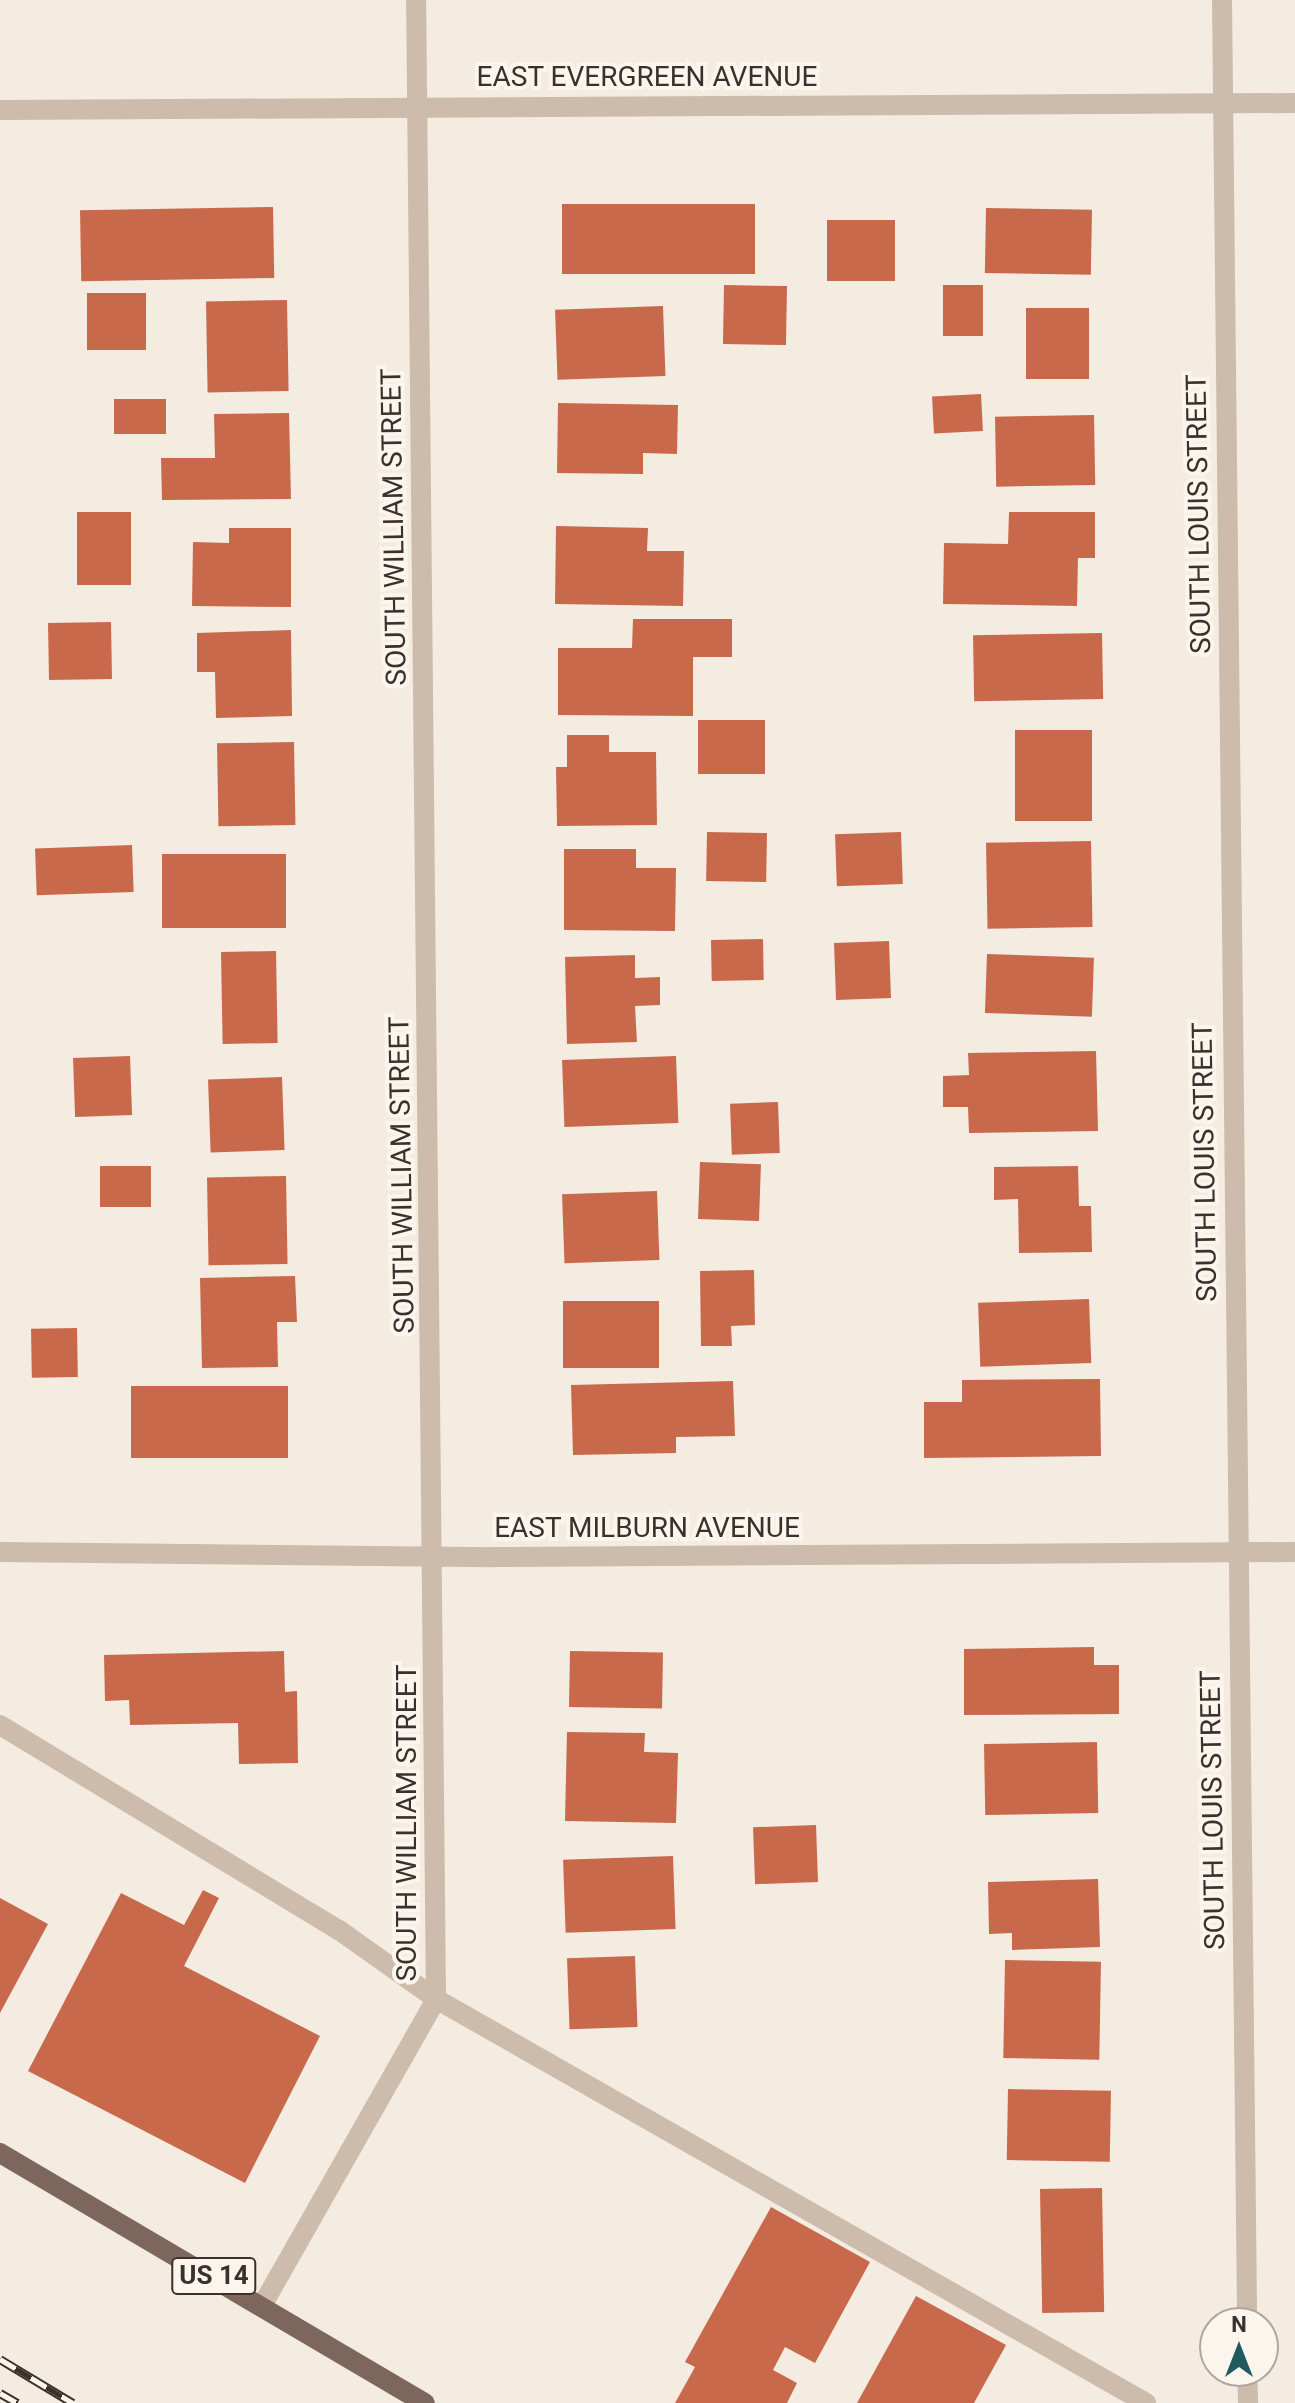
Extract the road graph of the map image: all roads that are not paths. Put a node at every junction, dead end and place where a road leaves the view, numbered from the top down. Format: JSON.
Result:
{"nodes":[{"id":1,"x":416,"y":0,"type":"edge"},
{"id":2,"x":1222,"y":0,"type":"edge"},
{"id":3,"x":1295,"y":103,"type":"edge"},
{"id":4,"x":1222,"y":104,"type":"junction"},
{"id":5,"x":416,"y":105,"type":"junction"},
{"id":6,"x":0,"y":110,"type":"edge"},
{"id":7,"x":0,"y":1552,"type":"edge"},
{"id":8,"x":1295,"y":1552,"type":"edge"},
{"id":9,"x":1237,"y":1553,"type":"junction"},
{"id":10,"x":434,"y":1557,"type":"junction"},
{"id":11,"x":0,"y":1725,"type":"edge"},
{"id":12,"x":436,"y":1999,"type":"junction"},
{"id":13,"x":0,"y":2153,"type":"edge"},
{"id":14,"x":263,"y":2304,"type":"junction"},
{"id":15,"x":1247,"y":2307,"type":"edge"},
{"id":16,"x":425,"y":2403,"type":"edge"},
{"id":17,"x":1146,"y":2403,"type":"edge"}],
"edges":[{"from":1,"to":5,"type":"street","name":"SOUTH WILLIAM STREET"},
{"from":2,"to":4,"type":"street","name":"SOUTH LOUIS STREET"},
{"from":3,"to":4,"type":"street","name":"EAST EVERGREEN AVENUE"},
{"from":4,"to":5,"type":"street","name":"EAST EVERGREEN AVENUE"},
{"from":4,"to":9,"type":"street","name":"SOUTH LOUIS STREET"},
{"from":5,"to":6,"type":"street","name":"EAST EVERGREEN AVENUE"},
{"from":5,"to":10,"type":"street","name":"SOUTH WILLIAM STREET"},
{"from":7,"to":10,"type":"street","name":"EAST MILBURN AVENUE"},
{"from":8,"to":9,"type":"street","name":"EAST MILBURN AVENUE"},
{"from":9,"to":10,"type":"street","name":"EAST MILBURN AVENUE"},
{"from":9,"to":15,"type":"street","name":"SOUTH LOUIS STREET"},
{"from":10,"to":12,"type":"street","name":"SOUTH WILLIAM STREET"},
{"from":11,"to":12,"type":"street"},
{"from":12,"to":14,"type":"street","name":"SOUTH WILLIAM STREET"},
{"from":12,"to":17,"type":"street"},
{"from":13,"to":14,"type":"main road","number":"US 14"},
{"from":14,"to":16,"type":"main road","number":"US 14"}]}
